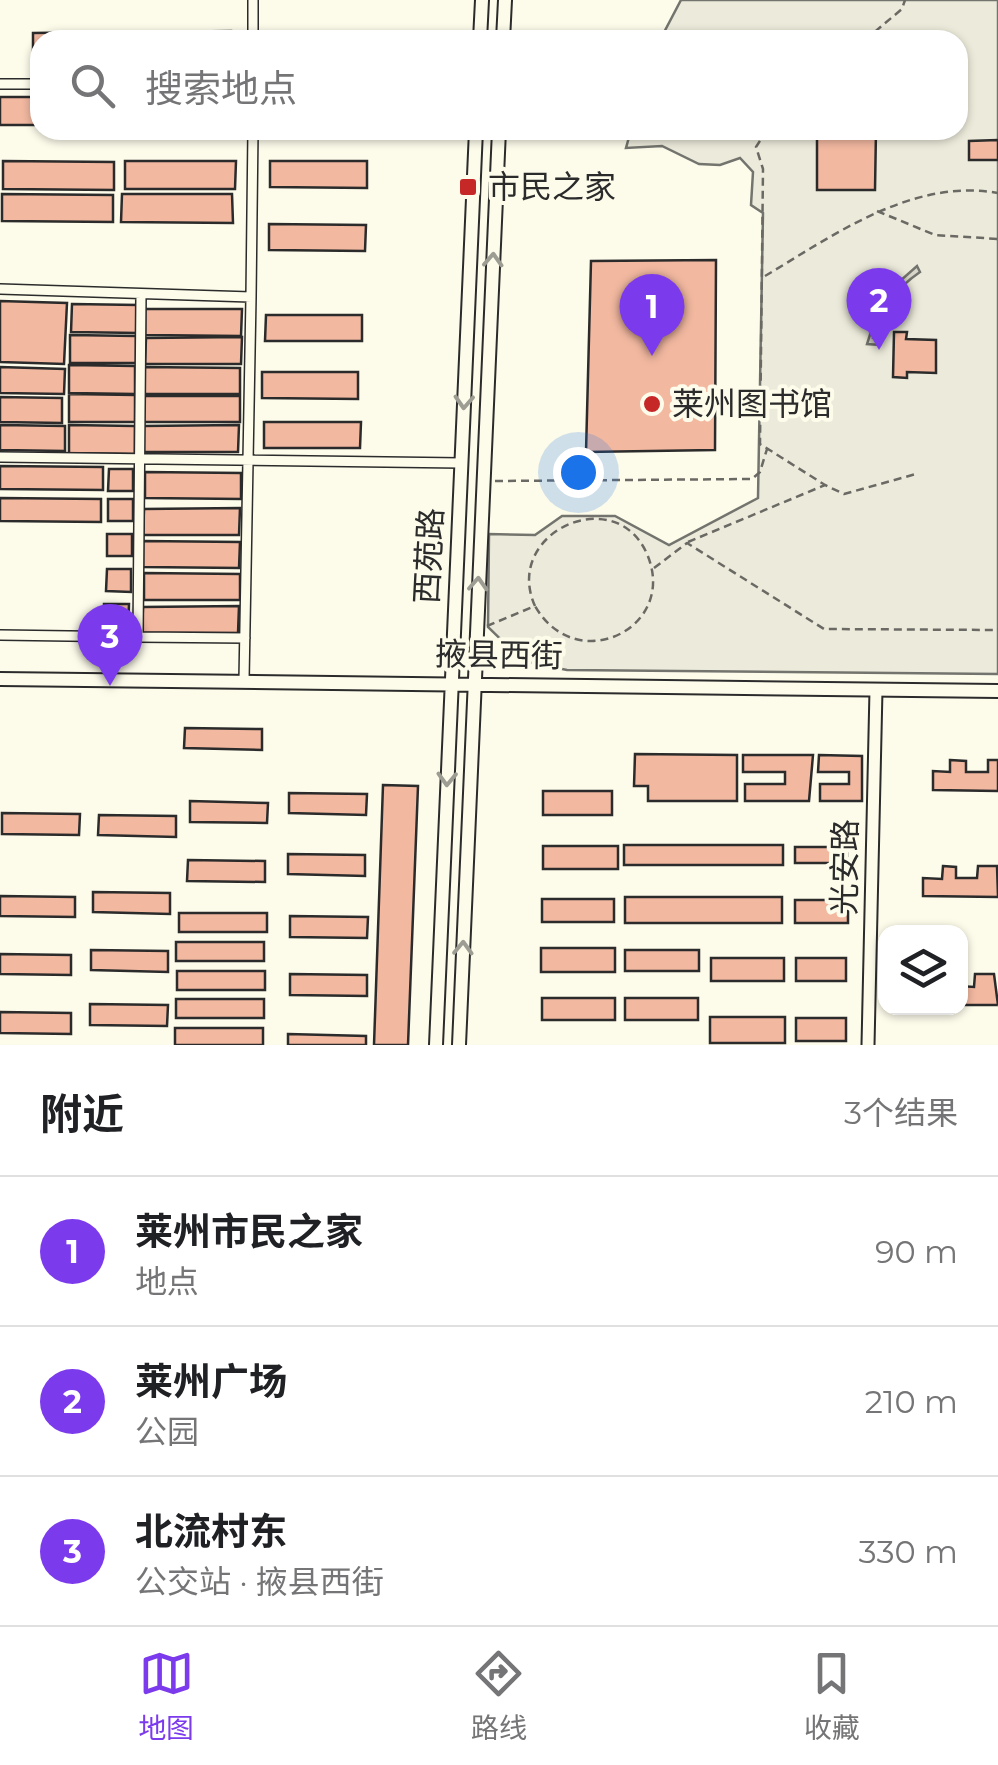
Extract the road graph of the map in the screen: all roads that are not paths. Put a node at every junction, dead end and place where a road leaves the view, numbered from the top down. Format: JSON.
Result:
{"nodes":[{"id":1,"x":253,"y":0,"type":"edge"},
{"id":2,"x":482,"y":0,"type":"edge"},
{"id":3,"x":504,"y":0,"type":"edge"},
{"id":4,"x":253,"y":30,"type":"edge"},
{"id":5,"x":480,"y":30,"type":"edge"},
{"id":6,"x":503,"y":30,"type":"edge"},
{"id":7,"x":0,"y":84,"type":"edge"},
{"id":8,"x":30,"y":84,"type":"edge"},
{"id":9,"x":253,"y":140,"type":"edge"},
{"id":10,"x":476,"y":140,"type":"edge"},
{"id":11,"x":499,"y":140,"type":"edge"},
{"id":12,"x":0,"y":290,"type":"edge"},
{"id":13,"x":141,"y":294,"type":"junction"},
{"id":14,"x":251,"y":297,"type":"junction"},
{"id":15,"x":0,"y":457,"type":"edge"},
{"id":16,"x":140,"y":459,"type":"junction"},
{"id":17,"x":248,"y":461,"type":"junction"},
{"id":18,"x":461,"y":464,"type":"junction"},
{"id":19,"x":0,"y":635,"type":"edge"},
{"id":20,"x":138,"y":636,"type":"junction"},
{"id":21,"x":244,"y":638,"type":"junction"},
{"id":22,"x":0,"y":679,"type":"edge"},
{"id":23,"x":244,"y":680,"type":"junction"},
{"id":24,"x":451,"y":682,"type":"junction"},
{"id":25,"x":474,"y":682,"type":"junction"},
{"id":26,"x":876,"y":690,"type":"junction"},
{"id":27,"x":998,"y":691,"type":"edge"},
{"id":28,"x":436,"y":1045,"type":"edge"},
{"id":29,"x":458,"y":1045,"type":"edge"},
{"id":30,"x":868,"y":1045,"type":"edge"}],
"edges":[{"from":1,"to":4,"type":"street"},
{"from":2,"to":5,"type":"main road"},
{"from":3,"to":6,"type":"main road"},
{"from":7,"to":8,"type":"street"},
{"from":9,"to":14,"type":"street"},
{"from":10,"to":18,"type":"main road","name":"西苑路","one_way":true},
{"from":25,"to":11,"type":"main road","name":"西苑路","one_way":true},
{"from":12,"to":13,"type":"street"},
{"from":13,"to":14,"type":"street"},
{"from":13,"to":16,"type":"street"},
{"from":14,"to":17,"type":"street"},
{"from":15,"to":16,"type":"street"},
{"from":16,"to":17,"type":"street"},
{"from":16,"to":20,"type":"street"},
{"from":17,"to":18,"type":"street"},
{"from":17,"to":21,"type":"street"},
{"from":18,"to":24,"type":"main road","name":"西苑路"},
{"from":19,"to":20,"type":"street"},
{"from":20,"to":21,"type":"street"},
{"from":21,"to":23,"type":"street"},
{"from":22,"to":23,"type":"main road","name":"掖县西街"},
{"from":23,"to":24,"type":"main road","name":"掖县西街"},
{"from":24,"to":25,"type":"main road","name":"掖县西街"},
{"from":24,"to":28,"type":"main road","name":"西苑路","one_way":true},
{"from":25,"to":26,"type":"main road","name":"掖县西街"},
{"from":29,"to":25,"type":"main road","name":"西苑路","one_way":true},
{"from":26,"to":27,"type":"main road","name":"掖县西街"},
{"from":26,"to":30,"type":"street","name":"光安路"}]}
